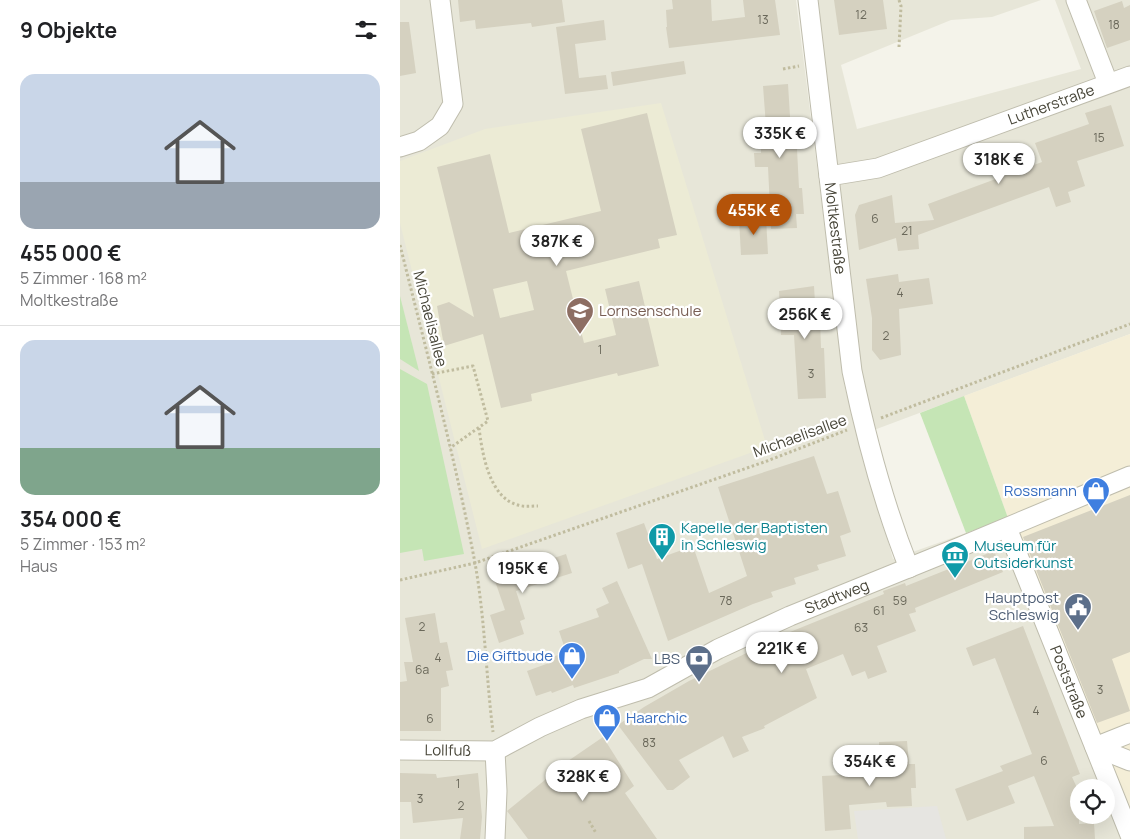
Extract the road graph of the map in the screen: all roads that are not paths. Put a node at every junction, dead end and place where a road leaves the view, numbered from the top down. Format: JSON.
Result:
{"nodes":[{"id":1,"x":440,"y":0,"type":"edge"},
{"id":2,"x":808,"y":0,"type":"edge"},
{"id":3,"x":1076,"y":0,"type":"edge"},
{"id":4,"x":1130,"y":76,"type":"edge"},
{"id":5,"x":1108,"y":83,"type":"junction"},
{"id":6,"x":400,"y":146,"type":"edge"},
{"id":7,"x":829,"y":176,"type":"junction"},
{"id":8,"x":1130,"y":476,"type":"edge"},
{"id":9,"x":1007,"y":528,"type":"junction"},
{"id":10,"x":909,"y":568,"type":"junction"},
{"id":11,"x":1130,"y":733,"type":"edge"},
{"id":12,"x":1095,"y":747,"type":"junction"},
{"id":13,"x":400,"y":750,"type":"edge"},
{"id":14,"x":495,"y":751,"type":"junction"},
{"id":15,"x":1130,"y":761,"type":"edge"},
{"id":16,"x":1130,"y":836,"type":"edge"},
{"id":17,"x":495,"y":839,"type":"edge"}],
"edges":[{"from":1,"to":6,"type":"street"},
{"from":2,"to":7,"type":"street","name":"Moltkestraße"},
{"from":3,"to":5,"type":"street"},
{"from":4,"to":5,"type":"street","name":"Lutherstraße"},
{"from":5,"to":7,"type":"street","name":"Lutherstraße"},
{"from":7,"to":10,"type":"street","name":"Moltkestraße"},
{"from":8,"to":9,"type":"street","name":"Stadtweg"},
{"from":9,"to":10,"type":"street","name":"Stadtweg"},
{"from":9,"to":12,"type":"street","name":"Poststraße"},
{"from":10,"to":14,"type":"street","name":"Stadtweg"},
{"from":11,"to":12,"type":"street"},
{"from":12,"to":15,"type":"street"},
{"from":12,"to":16,"type":"street","name":"Poststraße"},
{"from":13,"to":14,"type":"street","name":"Lollfuß"},
{"from":14,"to":17,"type":"street"}]}
